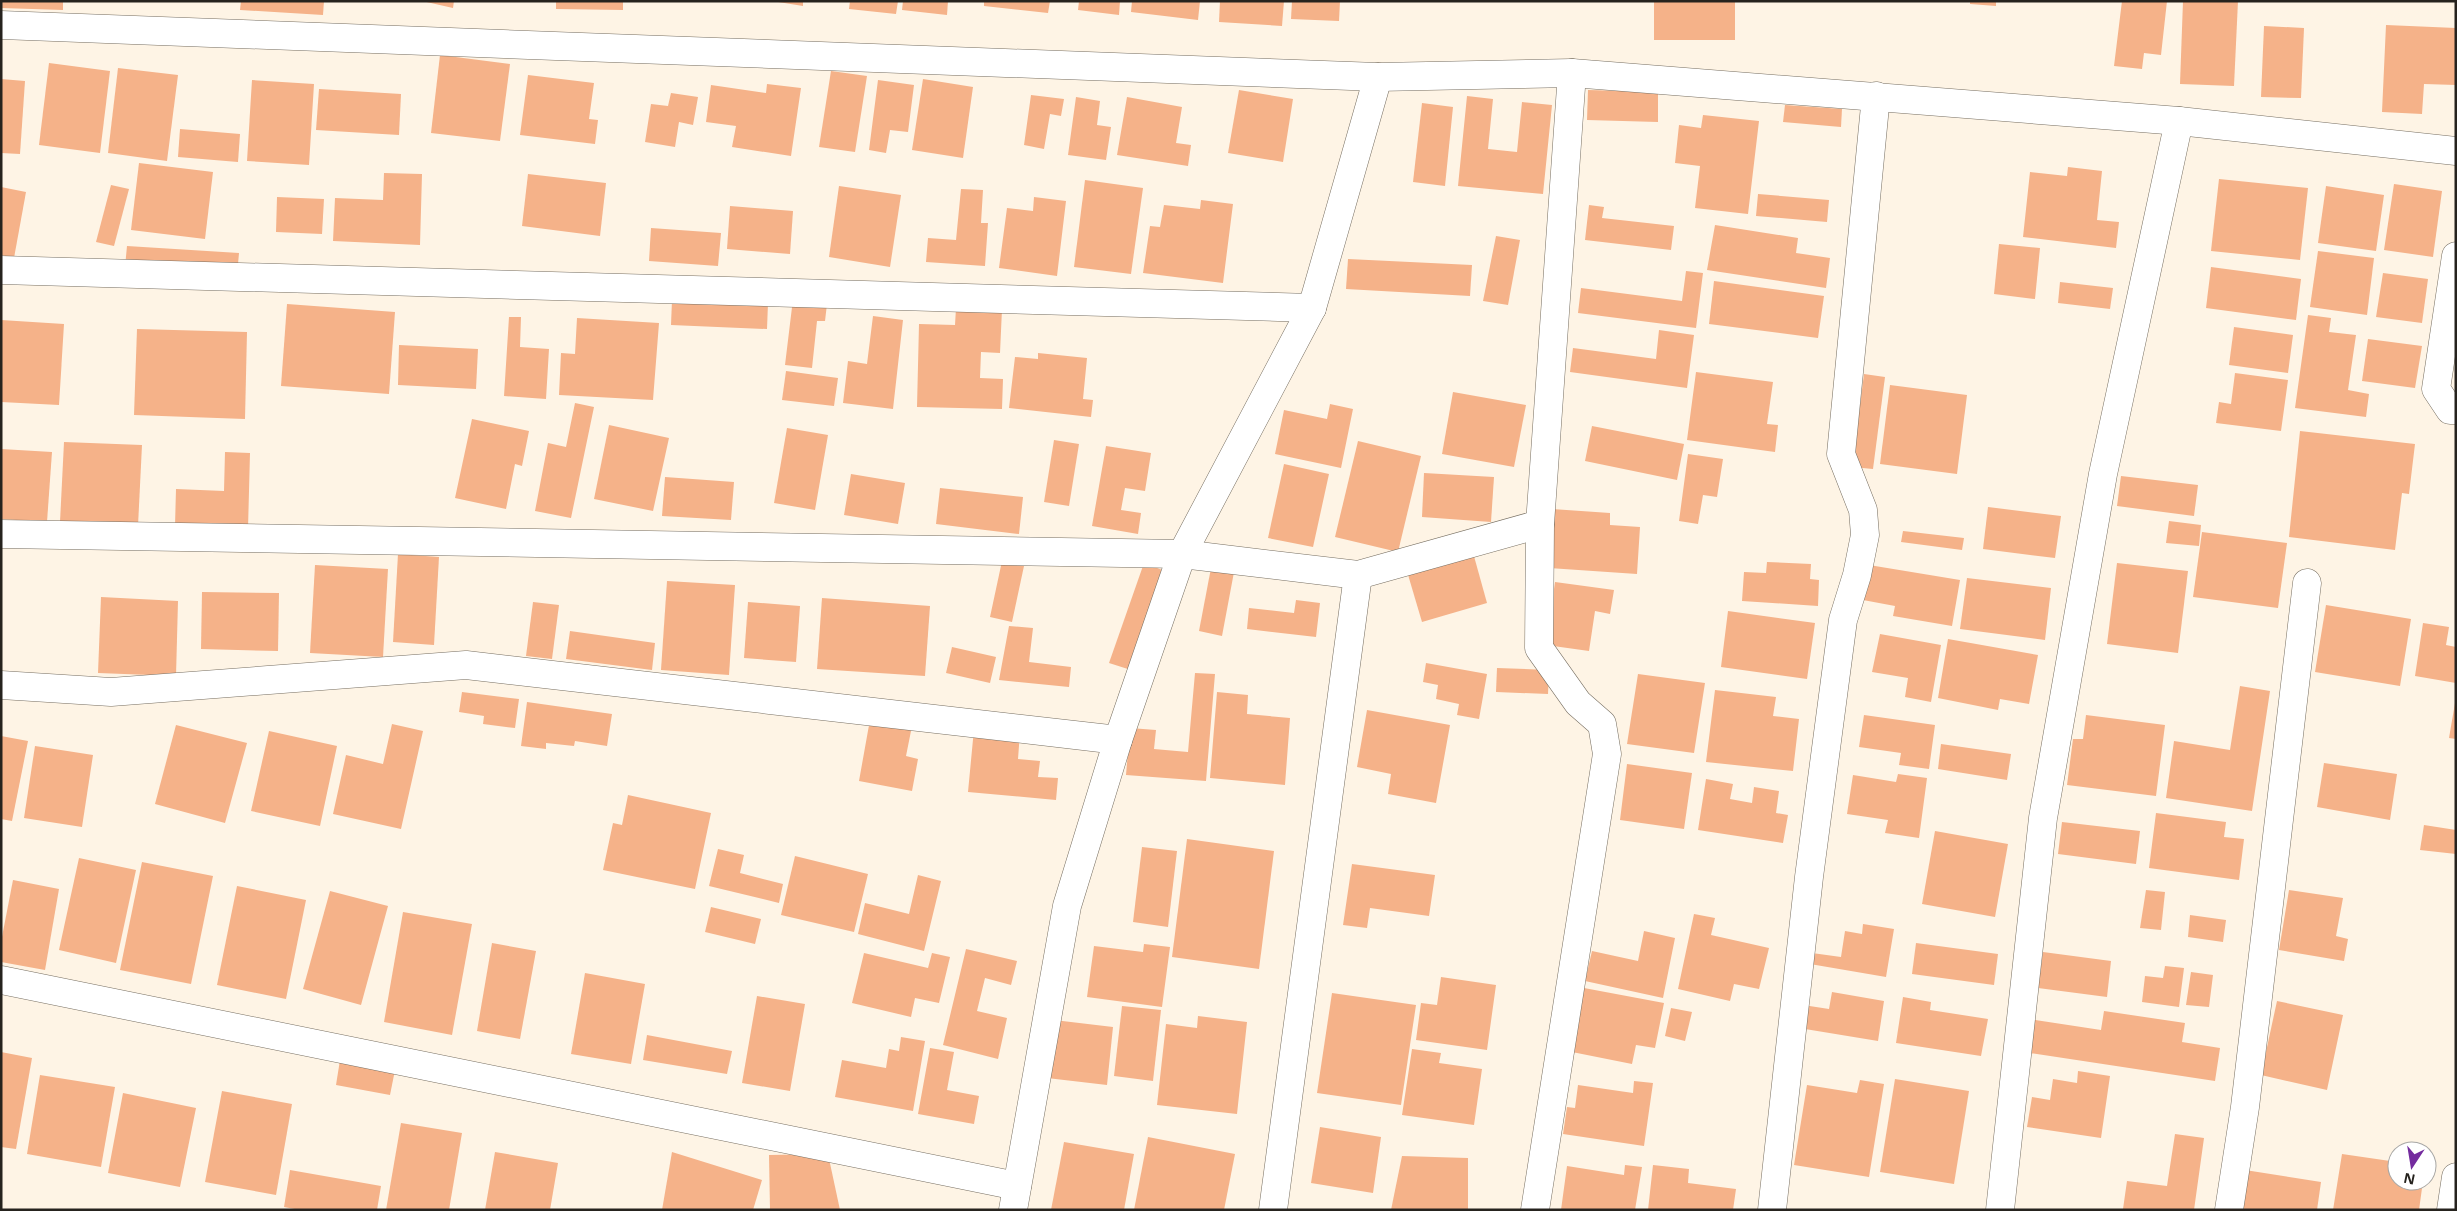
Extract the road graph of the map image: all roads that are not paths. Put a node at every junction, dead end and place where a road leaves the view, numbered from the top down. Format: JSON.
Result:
{"nodes":[{"id":1,"x":1,"y":25,"type":"edge"},
{"id":2,"x":1572,"y":73,"type":"junction"},
{"id":3,"x":1378,"y":77,"type":"junction"},
{"id":4,"x":1876,"y":96,"type":"junction"},
{"id":5,"x":2179,"y":120,"type":"junction"},
{"id":6,"x":2456,"y":151,"type":"edge"},
{"id":7,"x":2456,"y":256,"type":"edge"},
{"id":8,"x":1,"y":270,"type":"edge"},
{"id":9,"x":1312,"y":308,"type":"junction"},
{"id":10,"x":2456,"y":410,"type":"edge"},
{"id":11,"x":1540,"y":524,"type":"junction"},
{"id":12,"x":1,"y":534,"type":"edge"},
{"id":13,"x":1182,"y":554,"type":"junction"},
{"id":14,"x":1358,"y":575,"type":"junction"},
{"id":15,"x":2307,"y":583,"type":"dead end"},
{"id":16,"x":1,"y":685,"type":"edge"},
{"id":17,"x":1118,"y":740,"type":"junction"},
{"id":18,"x":1,"y":980,"type":"edge"},
{"id":19,"x":2456,"y":1177,"type":"edge"},
{"id":20,"x":1015,"y":1198,"type":"edge"},
{"id":21,"x":1273,"y":1210,"type":"edge"},
{"id":22,"x":1535,"y":1210,"type":"edge"},
{"id":23,"x":1772,"y":1210,"type":"edge"},
{"id":24,"x":2000,"y":1210,"type":"edge"},
{"id":25,"x":2229,"y":1210,"type":"edge"},
{"id":26,"x":2451,"y":1210,"type":"edge"}],
"edges":[{"from":1,"to":3,"type":"street"},
{"from":2,"to":3,"type":"street"},
{"from":2,"to":4,"type":"street"},
{"from":2,"to":11,"type":"street"},
{"from":3,"to":9,"type":"street"},
{"from":4,"to":5,"type":"street"},
{"from":4,"to":23,"type":"street"},
{"from":5,"to":6,"type":"street"},
{"from":5,"to":24,"type":"street"},
{"from":7,"to":10,"type":"street"},
{"from":8,"to":9,"type":"street"},
{"from":9,"to":13,"type":"street"},
{"from":11,"to":14,"type":"street"},
{"from":11,"to":22,"type":"street"},
{"from":12,"to":13,"type":"street"},
{"from":13,"to":14,"type":"street"},
{"from":13,"to":17,"type":"street"},
{"from":14,"to":21,"type":"street"},
{"from":15,"to":25,"type":"street"},
{"from":16,"to":17,"type":"street"},
{"from":17,"to":20,"type":"street"},
{"from":18,"to":20,"type":"street"},
{"from":19,"to":26,"type":"street"}]}
